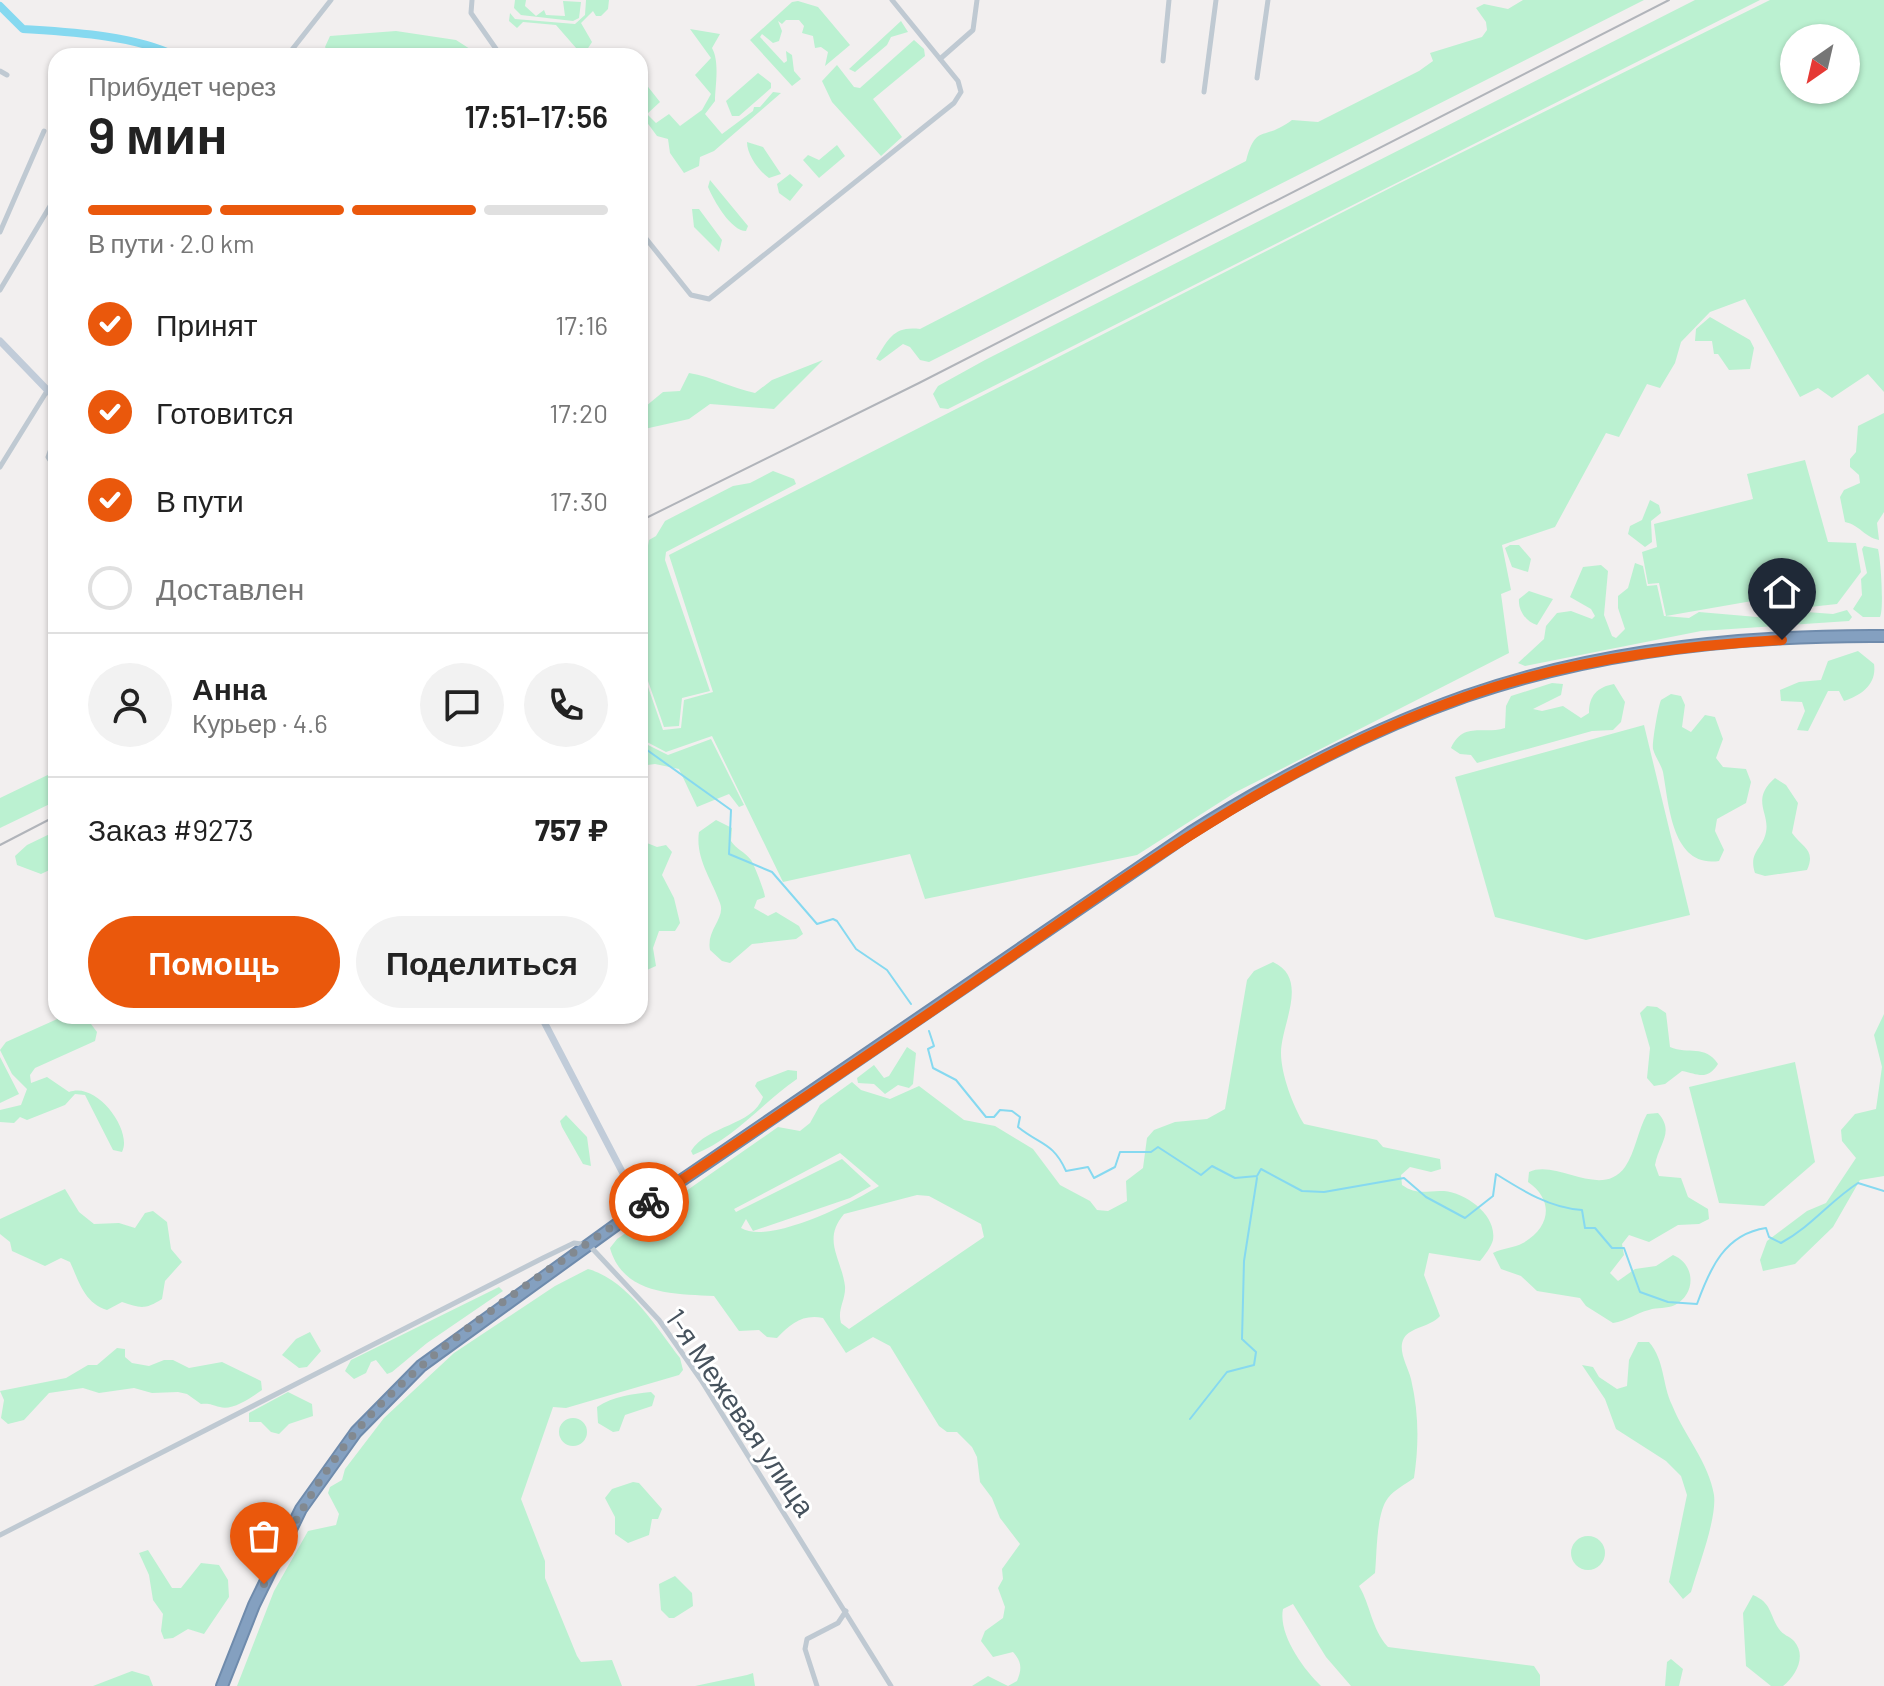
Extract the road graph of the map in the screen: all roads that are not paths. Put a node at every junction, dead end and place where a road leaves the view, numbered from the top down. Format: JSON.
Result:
{"nodes":[{"id":1,"x":331,"y":0,"type":"edge"},
{"id":2,"x":472,"y":0,"type":"edge"},
{"id":3,"x":892,"y":0,"type":"edge"},
{"id":4,"x":977,"y":0,"type":"edge"},
{"id":5,"x":1169,"y":0,"type":"edge"},
{"id":6,"x":1216,"y":0,"type":"edge"},
{"id":7,"x":1268,"y":0,"type":"edge"},
{"id":8,"x":293,"y":48,"type":"edge"},
{"id":9,"x":495,"y":48,"type":"edge"},
{"id":10,"x":940,"y":59,"type":"junction"},
{"id":11,"x":1163,"y":61,"type":"dead end"},
{"id":12,"x":0,"y":71,"type":"edge"},
{"id":13,"x":7,"y":75,"type":"dead end"},
{"id":14,"x":1257,"y":78,"type":"dead end"},
{"id":15,"x":1204,"y":92,"type":"dead end"},
{"id":16,"x":44,"y":131,"type":"dead end"},
{"id":17,"x":48,"y":209,"type":"edge"},
{"id":18,"x":0,"y":232,"type":"edge"},
{"id":19,"x":648,"y":241,"type":"edge"},
{"id":20,"x":0,"y":290,"type":"edge"},
{"id":21,"x":0,"y":341,"type":"edge"},
{"id":22,"x":48,"y":390,"type":"edge"},
{"id":23,"x":48,"y":402,"type":"edge"},
{"id":24,"x":0,"y":467,"type":"edge"},
{"id":25,"x":1884,"y":636,"type":"edge"},
{"id":26,"x":545,"y":1024,"type":"edge"},
{"id":27,"x":631,"y":1189,"type":"junction"},
{"id":28,"x":657,"y":1197,"type":"junction"},
{"id":29,"x":641,"y":1208,"type":"junction"},
{"id":30,"x":616,"y":1225,"type":"junction"},
{"id":31,"x":589,"y":1245,"type":"junction"},
{"id":32,"x":0,"y":1535,"type":"edge"},
{"id":33,"x":846,"y":1611,"type":"junction"},
{"id":34,"x":222,"y":1686,"type":"edge"},
{"id":35,"x":817,"y":1686,"type":"edge"},
{"id":36,"x":891,"y":1686,"type":"edge"}],
"edges":[{"from":1,"to":8,"type":"street"},
{"from":2,"to":9,"type":"street"},
{"from":3,"to":10,"type":"street"},
{"from":4,"to":10,"type":"street"},
{"from":5,"to":11,"type":"street"},
{"from":6,"to":15,"type":"street"},
{"from":7,"to":14,"type":"street"},
{"from":10,"to":19,"type":"street"},
{"from":12,"to":13,"type":"street"},
{"from":16,"to":18,"type":"street"},
{"from":17,"to":20,"type":"street"},
{"from":21,"to":22,"type":"main road"},
{"from":23,"to":24,"type":"street"},
{"from":25,"to":28,"type":"highway"},
{"from":26,"to":27,"type":"main road"},
{"from":27,"to":28,"type":"main road"},
{"from":27,"to":29,"type":"main road"},
{"from":27,"to":30,"type":"main road"},
{"from":28,"to":29,"type":"highway"},
{"from":29,"to":30,"type":"highway"},
{"from":30,"to":31,"type":"highway"},
{"from":31,"to":32,"type":"street"},
{"from":31,"to":33,"type":"street","name":"1-я Межевая улица"},
{"from":31,"to":34,"type":"highway"},
{"from":33,"to":35,"type":"street"},
{"from":33,"to":36,"type":"street","name":"1-я Межевая улица"}]}
